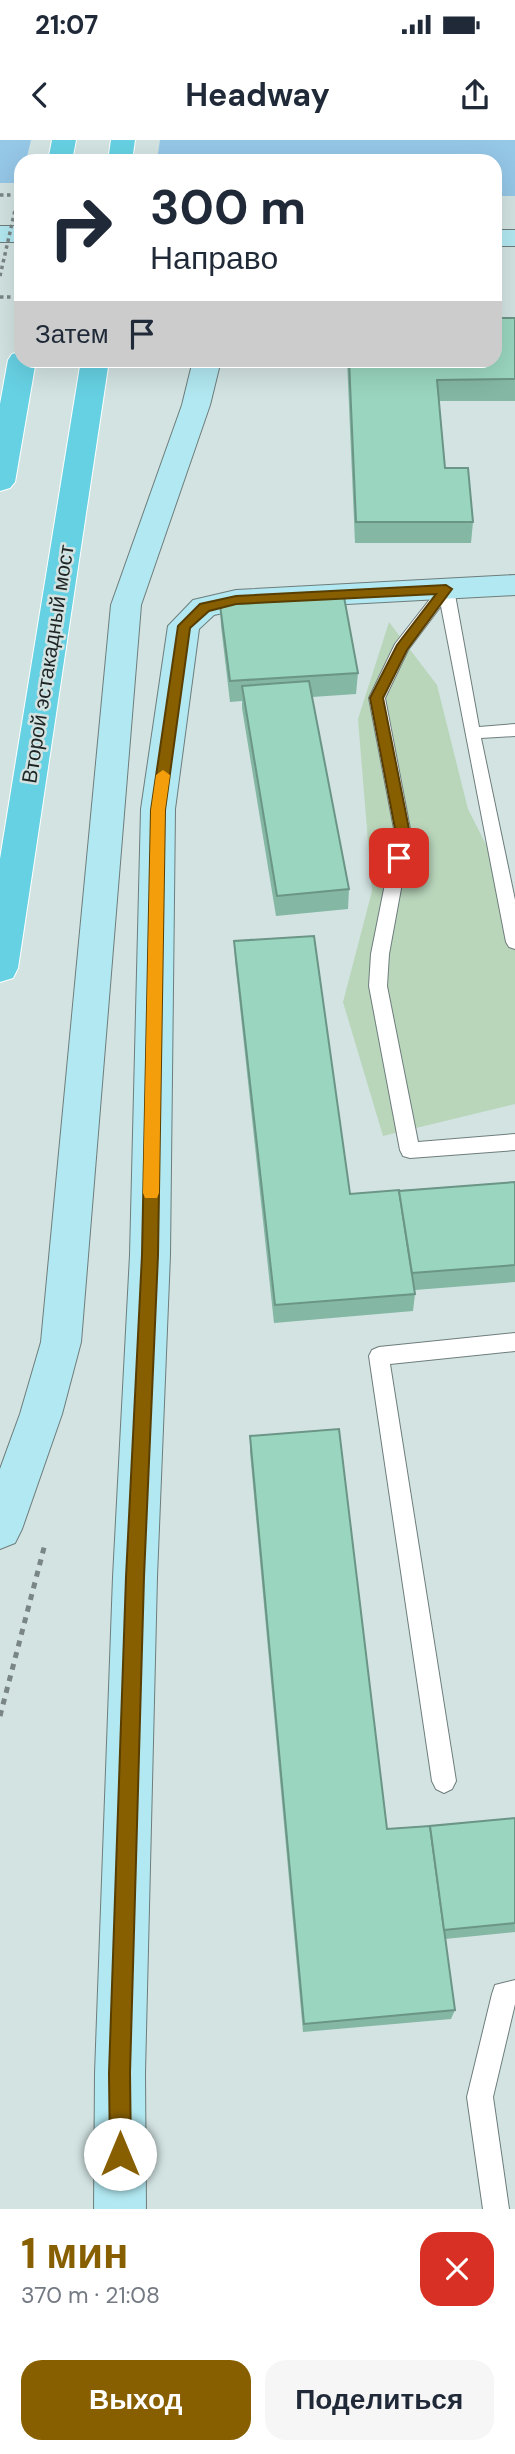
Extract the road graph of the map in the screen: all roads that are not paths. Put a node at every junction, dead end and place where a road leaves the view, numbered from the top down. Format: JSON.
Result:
{"nodes":[{"id":1,"x":21,"y":368,"type":"edge"},
{"id":2,"x":94,"y":368,"type":"edge"},
{"id":3,"x":205,"y":368,"type":"edge"},
{"id":4,"x":0,"y":482,"type":"edge"},
{"id":5,"x":515,"y":585,"type":"edge"},
{"id":6,"x":446,"y":589,"type":"junction"},
{"id":7,"x":515,"y":730,"type":"edge"},
{"id":8,"x":472,"y":733,"type":"junction"},
{"id":9,"x":515,"y":942,"type":"edge"},
{"id":10,"x":0,"y":968,"type":"edge"},
{"id":11,"x":515,"y":1142,"type":"edge"},
{"id":12,"x":515,"y":1342,"type":"edge"},
{"id":13,"x":0,"y":1529,"type":"edge"},
{"id":14,"x":444,"y":1781,"type":"dead end"},
{"id":15,"x":515,"y":1992,"type":"edge"},
{"id":16,"x":120,"y":2209,"type":"edge"},
{"id":17,"x":496,"y":2209,"type":"edge"}],
"edges":[{"from":1,"to":4,"type":"main road"},
{"from":2,"to":10,"type":"main road","name":"Второй эстакадный мост"},
{"from":3,"to":13,"type":"street"},
{"from":5,"to":6,"type":"street"},
{"from":6,"to":8,"type":"lane"},
{"from":6,"to":11,"type":"lane"},
{"from":6,"to":16,"type":"street"},
{"from":7,"to":8,"type":"lane"},
{"from":8,"to":9,"type":"lane"},
{"from":12,"to":14,"type":"lane"},
{"from":15,"to":17,"type":"lane"}]}
